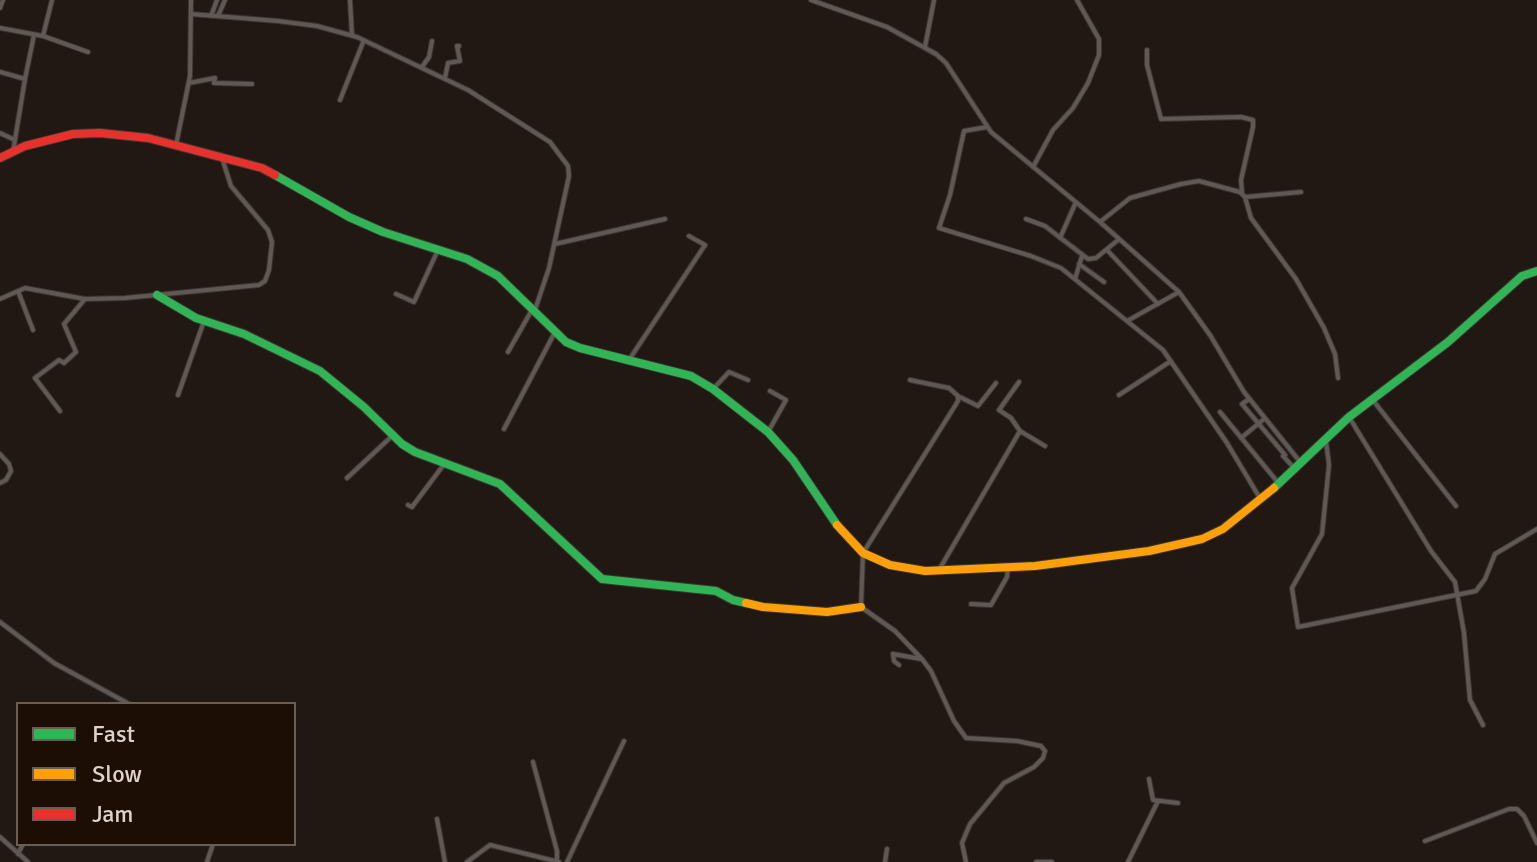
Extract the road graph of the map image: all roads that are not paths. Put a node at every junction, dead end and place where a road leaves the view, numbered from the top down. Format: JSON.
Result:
{"nodes":[{"id":1,"x":3,"y":0,"type":"edge"},
{"id":2,"x":52,"y":0,"type":"edge"},
{"id":3,"x":191,"y":0,"type":"edge"},
{"id":4,"x":217,"y":0,"type":"edge"},
{"id":5,"x":225,"y":0,"type":"edge"},
{"id":6,"x":350,"y":0,"type":"edge"},
{"id":7,"x":811,"y":0,"type":"edge"},
{"id":8,"x":934,"y":0,"type":"edge"},
{"id":9,"x":1077,"y":0,"type":"edge"},
{"id":10,"x":0,"y":8,"type":"edge"},
{"id":11,"x":191,"y":14,"type":"junction"},
{"id":12,"x":211,"y":16,"type":"junction"},
{"id":13,"x":218,"y":16,"type":"junction"},
{"id":14,"x":0,"y":28,"type":"edge"},
{"id":15,"x":34,"y":35,"type":"junction"},
{"id":16,"x":352,"y":35,"type":"junction"},
{"id":17,"x":43,"y":36,"type":"junction"},
{"id":18,"x":364,"y":40,"type":"junction"},
{"id":19,"x":432,"y":41,"type":"dead end"},
{"id":20,"x":459,"y":46,"type":"dead end"},
{"id":21,"x":925,"y":47,"type":"junction"},
{"id":22,"x":1147,"y":50,"type":"dead end"},
{"id":23,"x":88,"y":52,"type":"dead end"},
{"id":24,"x":422,"y":67,"type":"junction"},
{"id":25,"x":0,"y":72,"type":"edge"},
{"id":26,"x":445,"y":78,"type":"junction"},
{"id":27,"x":25,"y":79,"type":"junction"},
{"id":28,"x":189,"y":83,"type":"junction"},
{"id":29,"x":252,"y":84,"type":"dead end"},
{"id":30,"x":340,"y":100,"type":"dead end"},
{"id":31,"x":987,"y":127,"type":"junction"},
{"id":32,"x":0,"y":133,"type":"edge"},
{"id":33,"x":15,"y":140,"type":"junction"},
{"id":34,"x":176,"y":145,"type":"junction"},
{"id":35,"x":13,"y":152,"type":"junction"},
{"id":36,"x":221,"y":157,"type":"junction"},
{"id":37,"x":0,"y":158,"type":"edge"},
{"id":38,"x":1033,"y":167,"type":"junction"},
{"id":39,"x":1301,"y":192,"type":"dead end"},
{"id":40,"x":1243,"y":195,"type":"junction"},
{"id":41,"x":1076,"y":202,"type":"junction"},
{"id":42,"x":665,"y":219,"type":"dead end"},
{"id":43,"x":1026,"y":219,"type":"dead end"},
{"id":44,"x":1100,"y":222,"type":"junction"},
{"id":45,"x":689,"y":236,"type":"dead end"},
{"id":46,"x":1060,"y":238,"type":"junction"},
{"id":47,"x":1118,"y":240,"type":"junction"},
{"id":48,"x":555,"y":244,"type":"junction"},
{"id":49,"x":438,"y":249,"type":"junction"},
{"id":50,"x":1107,"y":250,"type":"junction"},
{"id":51,"x":1082,"y":256,"type":"junction"},
{"id":52,"x":1079,"y":264,"type":"junction"},
{"id":53,"x":1537,"y":271,"type":"edge"},
{"id":54,"x":1075,"y":279,"type":"junction"},
{"id":55,"x":1104,"y":282,"type":"dead end"},
{"id":56,"x":18,"y":291,"type":"junction"},
{"id":57,"x":1179,"y":292,"type":"junction"},
{"id":58,"x":396,"y":294,"type":"dead end"},
{"id":59,"x":157,"y":295,"type":"junction"},
{"id":60,"x":0,"y":299,"type":"edge"},
{"id":61,"x":85,"y":299,"type":"junction"},
{"id":62,"x":1158,"y":304,"type":"junction"},
{"id":63,"x":534,"y":309,"type":"junction"},
{"id":64,"x":204,"y":321,"type":"junction"},
{"id":65,"x":1127,"y":321,"type":"junction"},
{"id":66,"x":33,"y":330,"type":"dead end"},
{"id":67,"x":555,"y":332,"type":"junction"},
{"id":68,"x":508,"y":352,"type":"dead end"},
{"id":69,"x":629,"y":360,"type":"junction"},
{"id":70,"x":1171,"y":361,"type":"junction"},
{"id":71,"x":1338,"y":378,"type":"dead end"},
{"id":72,"x":748,"y":380,"type":"dead end"},
{"id":73,"x":910,"y":380,"type":"dead end"},
{"id":74,"x":1019,"y":382,"type":"dead end"},
{"id":75,"x":996,"y":383,"type":"dead end"},
{"id":76,"x":713,"y":389,"type":"junction"},
{"id":77,"x":770,"y":391,"type":"dead end"},
{"id":78,"x":178,"y":395,"type":"dead end"},
{"id":79,"x":1119,"y":395,"type":"dead end"},
{"id":80,"x":958,"y":396,"type":"junction"},
{"id":81,"x":1249,"y":399,"type":"junction"},
{"id":82,"x":1372,"y":399,"type":"junction"},
{"id":83,"x":60,"y":411,"type":"dead end"},
{"id":84,"x":1220,"y":412,"type":"dead end"},
{"id":85,"x":1349,"y":417,"type":"junction"},
{"id":86,"x":1264,"y":419,"type":"junction"},
{"id":87,"x":1258,"y":425,"type":"junction"},
{"id":88,"x":504,"y":429,"type":"dead end"},
{"id":89,"x":1020,"y":431,"type":"junction"},
{"id":90,"x":768,"y":432,"type":"junction"},
{"id":91,"x":392,"y":435,"type":"junction"},
{"id":92,"x":1241,"y":438,"type":"junction"},
{"id":93,"x":1326,"y":441,"type":"junction"},
{"id":94,"x":1045,"y":446,"type":"dead end"},
{"id":95,"x":1290,"y":451,"type":"junction"},
{"id":96,"x":0,"y":454,"type":"edge"},
{"id":97,"x":1285,"y":455,"type":"junction"},
{"id":98,"x":445,"y":463,"type":"junction"},
{"id":99,"x":1299,"y":468,"type":"junction"},
{"id":100,"x":347,"y":478,"type":"dead end"},
{"id":101,"x":0,"y":483,"type":"edge"},
{"id":102,"x":1280,"y":485,"type":"junction"},
{"id":103,"x":1261,"y":500,"type":"junction"},
{"id":104,"x":408,"y":505,"type":"dead end"},
{"id":105,"x":1456,"y":506,"type":"dead end"},
{"id":106,"x":1537,"y":529,"type":"edge"},
{"id":107,"x":863,"y":553,"type":"junction"},
{"id":108,"x":1008,"y":566,"type":"junction"},
{"id":109,"x":937,"y":572,"type":"junction"},
{"id":110,"x":1459,"y":594,"type":"junction"},
{"id":111,"x":971,"y":604,"type":"dead end"},
{"id":112,"x":861,"y":607,"type":"junction"},
{"id":113,"x":0,"y":622,"type":"edge"},
{"id":114,"x":922,"y":659,"type":"junction"},
{"id":115,"x":899,"y":665,"type":"dead end"},
{"id":116,"x":125,"y":702,"type":"edge"},
{"id":117,"x":1483,"y":725,"type":"dead end"},
{"id":118,"x":624,"y":741,"type":"dead end"},
{"id":119,"x":533,"y":762,"type":"dead end"},
{"id":120,"x":1149,"y":779,"type":"dead end"},
{"id":121,"x":1158,"y":801,"type":"junction"},
{"id":122,"x":1178,"y":803,"type":"dead end"},
{"id":123,"x":437,"y":819,"type":"dead end"},
{"id":124,"x":0,"y":837,"type":"edge"},
{"id":125,"x":1425,"y":841,"type":"dead end"},
{"id":126,"x":1537,"y":843,"type":"edge"},
{"id":127,"x":22,"y":846,"type":"edge"},
{"id":128,"x":887,"y":849,"type":"dead end"},
{"id":129,"x":19,"y":854,"type":"junction"},
{"id":130,"x":558,"y":861,"type":"edge"},
{"id":131,"x":16,"y":862,"type":"edge"},
{"id":132,"x":28,"y":862,"type":"edge"},
{"id":133,"x":445,"y":862,"type":"edge"},
{"id":134,"x":467,"y":862,"type":"edge"},
{"id":135,"x":567,"y":862,"type":"edge"},
{"id":136,"x":885,"y":862,"type":"edge"},
{"id":137,"x":966,"y":862,"type":"edge"},
{"id":138,"x":1036,"y":862,"type":"edge"},
{"id":139,"x":1052,"y":862,"type":"edge"},
{"id":140,"x":1128,"y":862,"type":"edge"}],
"edges":[{"from":1,"to":10,"type":"street"},
{"from":2,"to":17,"type":"street"},
{"from":3,"to":11,"type":"street"},
{"from":4,"to":12,"type":"street"},
{"from":5,"to":13,"type":"street"},
{"from":6,"to":16,"type":"street"},
{"from":7,"to":21,"type":"street"},
{"from":8,"to":21,"type":"street"},
{"from":9,"to":38,"type":"street"},
{"from":11,"to":12,"type":"street"},
{"from":11,"to":28,"type":"street"},
{"from":12,"to":13,"type":"street"},
{"from":13,"to":16,"type":"street"},
{"from":14,"to":15,"type":"street"},
{"from":15,"to":17,"type":"street"},
{"from":15,"to":27,"type":"street"},
{"from":16,"to":18,"type":"street"},
{"from":17,"to":23,"type":"street"},
{"from":18,"to":24,"type":"street"},
{"from":18,"to":30,"type":"street"},
{"from":19,"to":24,"type":"street"},
{"from":20,"to":26,"type":"street"},
{"from":21,"to":31,"type":"street"},
{"from":22,"to":40,"type":"street"},
{"from":24,"to":26,"type":"street"},
{"from":25,"to":27,"type":"street"},
{"from":26,"to":48,"type":"street"},
{"from":27,"to":33,"type":"street"},
{"from":28,"to":29,"type":"street"},
{"from":28,"to":34,"type":"street"},
{"from":31,"to":38,"type":"street"},
{"from":31,"to":54,"type":"street"},
{"from":32,"to":33,"type":"street"},
{"from":33,"to":35,"type":"street"},
{"from":34,"to":35,"type":"street"},
{"from":34,"to":36,"type":"street"},
{"from":35,"to":37,"type":"street"},
{"from":36,"to":49,"type":"street"},
{"from":36,"to":59,"type":"street"},
{"from":38,"to":41,"type":"street"},
{"from":39,"to":40,"type":"street"},
{"from":40,"to":44,"type":"street"},
{"from":40,"to":71,"type":"street"},
{"from":41,"to":44,"type":"street"},
{"from":41,"to":46,"type":"street"},
{"from":42,"to":48,"type":"street"},
{"from":43,"to":46,"type":"street"},
{"from":44,"to":47,"type":"street"},
{"from":45,"to":69,"type":"street"},
{"from":46,"to":51,"type":"street"},
{"from":47,"to":50,"type":"street"},
{"from":47,"to":57,"type":"street"},
{"from":48,"to":63,"type":"street"},
{"from":49,"to":58,"type":"street"},
{"from":49,"to":63,"type":"street"},
{"from":50,"to":51,"type":"street"},
{"from":50,"to":62,"type":"street"},
{"from":51,"to":52,"type":"street"},
{"from":52,"to":54,"type":"street"},
{"from":52,"to":55,"type":"street"},
{"from":53,"to":82,"type":"street"},
{"from":54,"to":65,"type":"street"},
{"from":56,"to":60,"type":"street"},
{"from":56,"to":61,"type":"street"},
{"from":56,"to":66,"type":"street"},
{"from":57,"to":62,"type":"street"},
{"from":57,"to":81,"type":"street"},
{"from":59,"to":61,"type":"street"},
{"from":59,"to":64,"type":"street"},
{"from":61,"to":83,"type":"street"},
{"from":62,"to":65,"type":"street"},
{"from":63,"to":67,"type":"street"},
{"from":63,"to":68,"type":"street"},
{"from":64,"to":78,"type":"street"},
{"from":64,"to":91,"type":"street"},
{"from":65,"to":70,"type":"street"},
{"from":67,"to":69,"type":"street"},
{"from":67,"to":88,"type":"street"},
{"from":69,"to":76,"type":"street"},
{"from":70,"to":79,"type":"street"},
{"from":70,"to":103,"type":"street"},
{"from":72,"to":76,"type":"street"},
{"from":73,"to":80,"type":"street"},
{"from":74,"to":89,"type":"street"},
{"from":75,"to":80,"type":"street"},
{"from":76,"to":90,"type":"street"},
{"from":77,"to":90,"type":"street"},
{"from":80,"to":107,"type":"street"},
{"from":81,"to":86,"type":"street"},
{"from":81,"to":87,"type":"street"},
{"from":82,"to":85,"type":"street"},
{"from":82,"to":105,"type":"street"},
{"from":84,"to":92,"type":"street"},
{"from":85,"to":93,"type":"street"},
{"from":85,"to":110,"type":"street"},
{"from":86,"to":87,"type":"street"},
{"from":86,"to":95,"type":"street"},
{"from":87,"to":92,"type":"street"},
{"from":87,"to":97,"type":"street"},
{"from":89,"to":94,"type":"street"},
{"from":89,"to":109,"type":"street"},
{"from":90,"to":107,"type":"street"},
{"from":91,"to":98,"type":"street"},
{"from":91,"to":100,"type":"street"},
{"from":92,"to":102,"type":"street"},
{"from":93,"to":99,"type":"street"},
{"from":93,"to":110,"type":"street"},
{"from":95,"to":97,"type":"street"},
{"from":95,"to":99,"type":"street"},
{"from":96,"to":101,"type":"street"},
{"from":97,"to":99,"type":"street"},
{"from":98,"to":104,"type":"street"},
{"from":98,"to":112,"type":"street"},
{"from":99,"to":102,"type":"street"},
{"from":102,"to":103,"type":"street"},
{"from":103,"to":108,"type":"street"},
{"from":106,"to":110,"type":"street"},
{"from":107,"to":109,"type":"street"},
{"from":107,"to":112,"type":"street"},
{"from":108,"to":109,"type":"street"},
{"from":108,"to":111,"type":"street"},
{"from":110,"to":117,"type":"street"},
{"from":112,"to":114,"type":"street"},
{"from":113,"to":116,"type":"street"},
{"from":114,"to":115,"type":"street"},
{"from":114,"to":137,"type":"street"},
{"from":118,"to":135,"type":"street"},
{"from":119,"to":130,"type":"street"},
{"from":120,"to":121,"type":"street"},
{"from":121,"to":122,"type":"street"},
{"from":121,"to":140,"type":"street"},
{"from":123,"to":133,"type":"street"},
{"from":124,"to":129,"type":"street"},
{"from":125,"to":126,"type":"street"},
{"from":127,"to":129,"type":"street"},
{"from":128,"to":136,"type":"street"},
{"from":129,"to":131,"type":"street"},
{"from":129,"to":132,"type":"street"},
{"from":130,"to":134,"type":"street"},
{"from":138,"to":139,"type":"street"}]}
